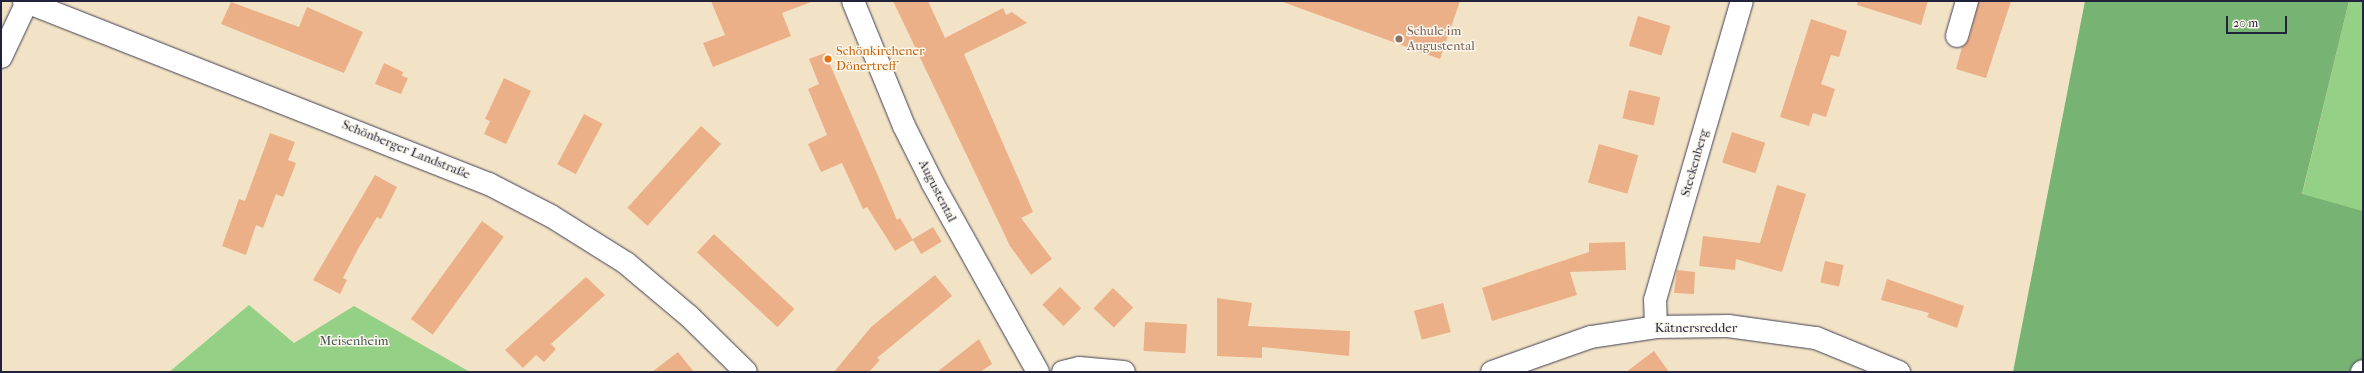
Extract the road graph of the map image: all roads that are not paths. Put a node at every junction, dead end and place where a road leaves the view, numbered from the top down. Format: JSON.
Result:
{"nodes":[{"id":1,"x":852,"y":1,"type":"edge"},
{"id":2,"x":1742,"y":1,"type":"edge"},
{"id":3,"x":1967,"y":1,"type":"edge"},
{"id":4,"x":26,"y":2,"type":"edge"},
{"id":5,"x":1957,"y":36,"type":"dead end"},
{"id":6,"x":1,"y":57,"type":"edge"},
{"id":7,"x":1656,"y":327,"type":"junction"},
{"id":8,"x":746,"y":372,"type":"edge"},
{"id":9,"x":1038,"y":372,"type":"edge"},
{"id":10,"x":1062,"y":372,"type":"edge"},
{"id":11,"x":1124,"y":372,"type":"edge"},
{"id":12,"x":1492,"y":372,"type":"edge"},
{"id":13,"x":1899,"y":372,"type":"edge"}],
"edges":[{"from":1,"to":9,"type":"street","name":"Augustental"},
{"from":2,"to":7,"type":"street","name":"Steckenberg"},
{"from":3,"to":5,"type":"street"},
{"from":4,"to":6,"type":"street"},
{"from":4,"to":8,"type":"street","name":"Schönberger Landstraße"},
{"from":7,"to":12,"type":"street","name":"Kätnersredder"},
{"from":7,"to":13,"type":"street","name":"Kätnersredder"},
{"from":10,"to":11,"type":"street"}]}
